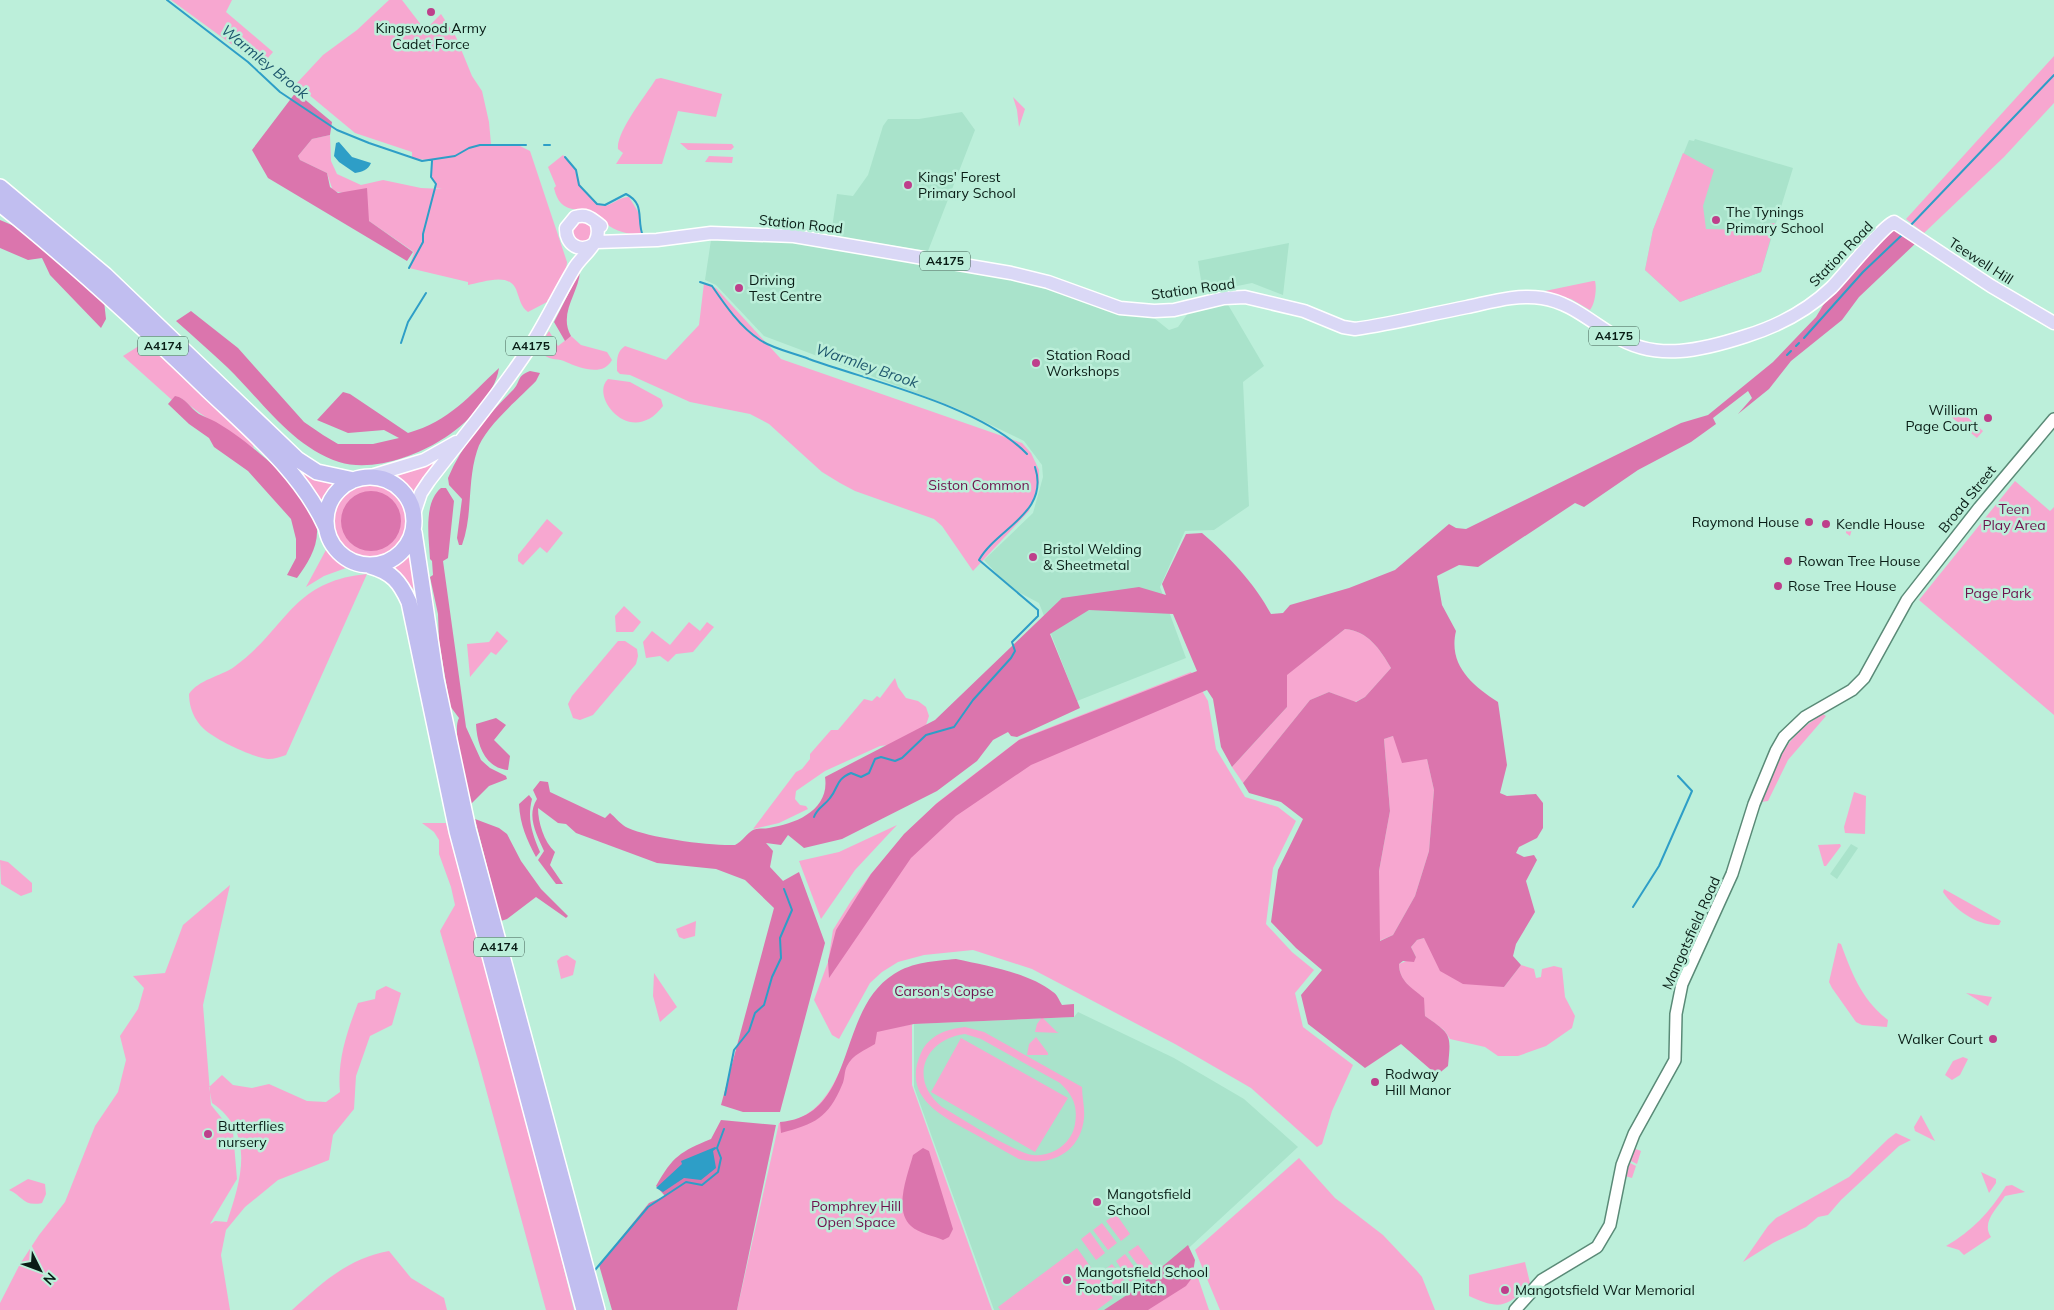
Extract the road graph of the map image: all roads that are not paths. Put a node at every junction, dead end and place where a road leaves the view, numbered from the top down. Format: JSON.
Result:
{"nodes":[{"id":1,"x":0,"y":187,"type":"edge"},
{"id":2,"x":0,"y":204,"type":"edge"},
{"id":3,"x":596,"y":222,"type":"junction"},
{"id":4,"x":1897,"y":224,"type":"joint"},
{"id":5,"x":620,"y":240,"type":"junction"},
{"id":6,"x":569,"y":242,"type":"junction"},
{"id":7,"x":595,"y":243,"type":"junction"},
{"id":8,"x":565,"y":286,"type":"junction"},
{"id":9,"x":2054,"y":323,"type":"edge"},
{"id":10,"x":2054,"y":419,"type":"edge"},
{"id":11,"x":460,"y":440,"type":"junction"},
{"id":12,"x":371,"y":476,"type":"junction"},
{"id":13,"x":354,"y":480,"type":"junction"},
{"id":14,"x":414,"y":514,"type":"junction"},
{"id":15,"x":326,"y":527,"type":"junction"},
{"id":16,"x":414,"y":532,"type":"junction"},
{"id":17,"x":370,"y":566,"type":"junction"},
{"id":18,"x":1907,"y":600,"type":"joint"},
{"id":19,"x":584,"y":1310,"type":"edge"},
{"id":20,"x":597,"y":1310,"type":"edge"},
{"id":21,"x":1515,"y":1310,"type":"edge"}],
"edges":[{"from":1,"to":13,"type":"highway","number":"A4174"},
{"from":2,"to":15,"type":"highway","number":"A4174"},
{"from":3,"to":5,"type":"main road","number":"A4175"},
{"from":3,"to":6,"type":"main road","number":"A4175"},
{"from":3,"to":7,"type":"main road"},
{"from":4,"to":5,"type":"main road","name":"Station Road","number":"A4175"},
{"from":4,"to":9,"type":"main road","name":"Teewell Hill","number":"A4175"},
{"from":5,"to":7,"type":"main road","name":"Station Road","number":"A4175"},
{"from":6,"to":7,"type":"main road","number":"A4175"},
{"from":6,"to":8,"type":"main road","number":"A4175"},
{"from":7,"to":8,"type":"main road","number":"A4175"},
{"from":8,"to":11,"type":"main road","number":"A4175"},
{"from":10,"to":18,"type":"main road","name":"Broad Street"},
{"from":11,"to":12,"type":"main road","number":"A4175"},
{"from":11,"to":14,"type":"main road","number":"A4175"},
{"from":12,"to":13,"type":"highway","number":"A4174"},
{"from":12,"to":14,"type":"highway"},
{"from":13,"to":15,"type":"highway","number":"A4174"},
{"from":14,"to":16,"type":"highway","number":"A4174"},
{"from":15,"to":17,"type":"highway","number":"A4174"},
{"from":16,"to":17,"type":"highway"},
{"from":16,"to":20,"type":"highway","number":"A4174"},
{"from":17,"to":19,"type":"highway","number":"A4174"},
{"from":18,"to":21,"type":"main road","name":"Mangotsfield Road"}]}
